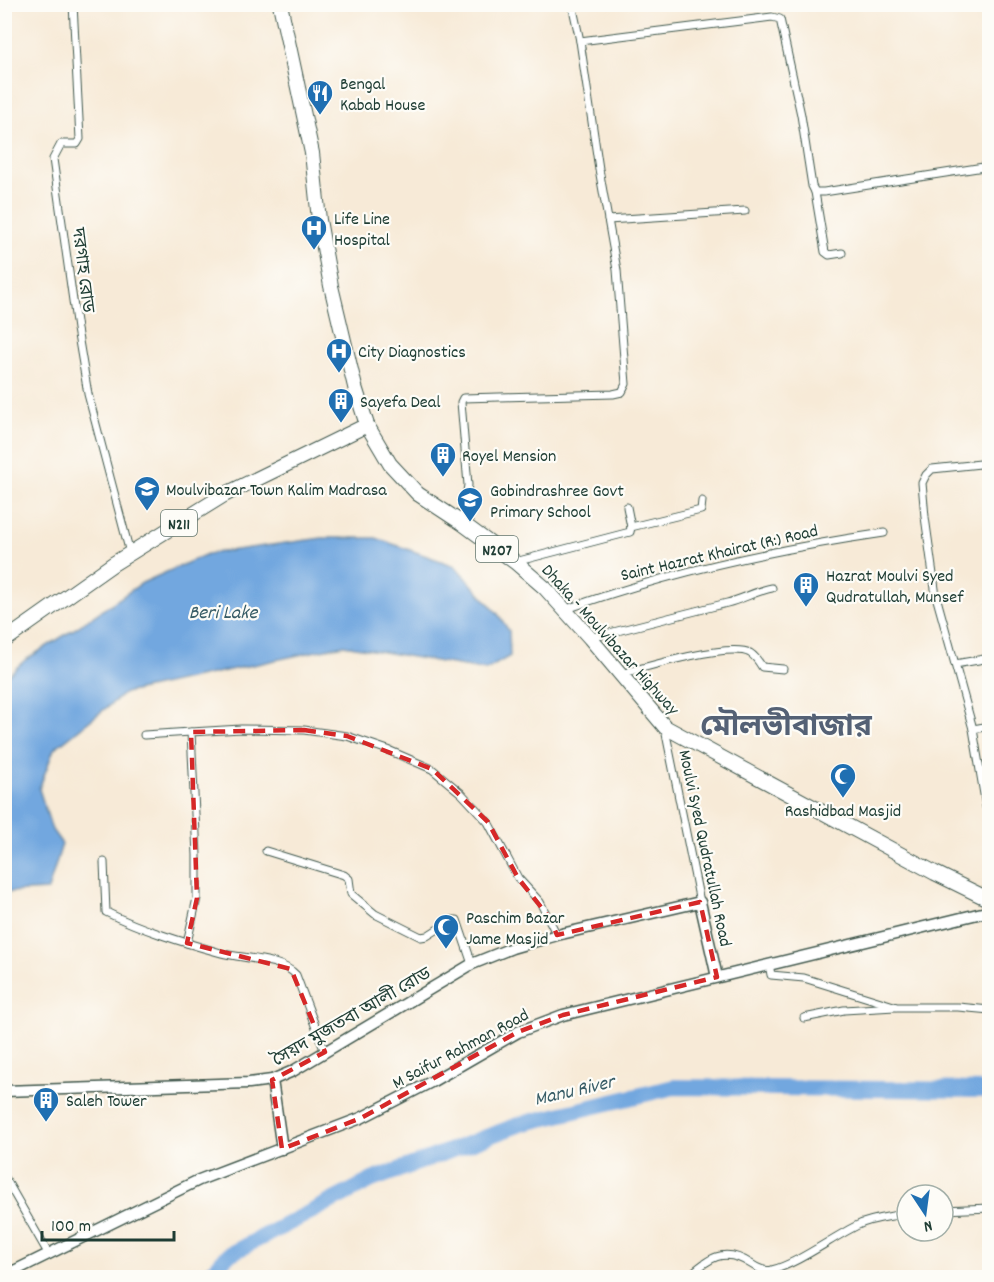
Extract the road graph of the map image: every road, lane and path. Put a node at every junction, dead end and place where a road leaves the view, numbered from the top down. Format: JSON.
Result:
{"nodes":[{"id":1,"x":73,"y":4,"type":"edge"},
{"id":2,"x":280,"y":4,"type":"edge"},
{"id":3,"x":572,"y":4,"type":"edge"},
{"id":4,"x":580,"y":41,"type":"junction"},
{"id":5,"x":990,"y":166,"type":"edge"},
{"id":6,"x":816,"y":192,"type":"junction"},
{"id":7,"x":745,"y":211,"type":"dead end"},
{"id":8,"x":608,"y":220,"type":"junction"},
{"id":9,"x":842,"y":253,"type":"dead end"},
{"id":10,"x":367,"y":425,"type":"junction"},
{"id":11,"x":990,"y":463,"type":"edge"},
{"id":12,"x":702,"y":501,"type":"dead end"},
{"id":13,"x":627,"y":507,"type":"dead end"},
{"id":14,"x":462,"y":523,"type":"junction"},
{"id":15,"x":632,"y":526,"type":"junction"},
{"id":16,"x":884,"y":533,"type":"dead end"},
{"id":17,"x":130,"y":553,"type":"junction"},
{"id":18,"x":515,"y":562,"type":"junction"},
{"id":19,"x":772,"y":588,"type":"dead end"},
{"id":20,"x":564,"y":610,"type":"junction"},
{"id":21,"x":590,"y":638,"type":"junction"},
{"id":22,"x":4,"y":641,"type":"edge"},
{"id":23,"x":990,"y":658,"type":"edge"},
{"id":24,"x":955,"y":664,"type":"junction"},
{"id":25,"x":783,"y":669,"type":"dead end"},
{"id":26,"x":620,"y":674,"type":"junction"},
{"id":27,"x":990,"y":726,"type":"edge"},
{"id":28,"x":664,"y":727,"type":"junction"},
{"id":29,"x":973,"y":729,"type":"junction"},
{"id":30,"x":191,"y":732,"type":"junction"},
{"id":31,"x":144,"y":735,"type":"dead end"},
{"id":32,"x":990,"y":830,"type":"edge"},
{"id":33,"x":266,"y":851,"type":"dead end"},
{"id":34,"x":104,"y":862,"type":"dead end"},
{"id":35,"x":990,"y":900,"type":"edge"},
{"id":36,"x":700,"y":903,"type":"junction"},
{"id":37,"x":990,"y":910,"type":"edge"},
{"id":38,"x":557,"y":935,"type":"junction"},
{"id":39,"x":187,"y":943,"type":"junction"},
{"id":40,"x":472,"y":964,"type":"junction"},
{"id":41,"x":769,"y":964,"type":"junction"},
{"id":42,"x":717,"y":977,"type":"junction"},
{"id":43,"x":897,"y":1007,"type":"junction"},
{"id":44,"x":990,"y":1010,"type":"edge"},
{"id":45,"x":804,"y":1018,"type":"dead end"},
{"id":46,"x":325,"y":1052,"type":"junction"},
{"id":47,"x":272,"y":1080,"type":"junction"},
{"id":48,"x":4,"y":1090,"type":"edge"},
{"id":49,"x":282,"y":1149,"type":"junction"},
{"id":50,"x":4,"y":1176,"type":"edge"},
{"id":51,"x":990,"y":1208,"type":"edge"},
{"id":52,"x":955,"y":1209,"type":"edge"},
{"id":53,"x":895,"y":1216,"type":"edge"},
{"id":54,"x":48,"y":1253,"type":"junction"},
{"id":55,"x":4,"y":1273,"type":"edge"},
{"id":56,"x":770,"y":1274,"type":"edge"},
{"id":57,"x":687,"y":1278,"type":"edge"}],
"edges":[{"from":1,"to":17,"type":"street","name":"দরগাহ রোড"},
{"from":2,"to":10,"type":"highway","name":"Dhaka - Moulvibazar Highway","number":"N207"},
{"from":3,"to":4,"type":"street"},
{"from":4,"to":6,"type":"street"},
{"from":4,"to":8,"type":"street"},
{"from":5,"to":6,"type":"street"},
{"from":6,"to":9,"type":"street"},
{"from":7,"to":8,"type":"street"},
{"from":8,"to":14,"type":"street"},
{"from":10,"to":14,"type":"highway","name":"Dhaka - Moulvibazar Highway","number":"N207"},
{"from":10,"to":17,"type":"highway","number":"N211"},
{"from":11,"to":24,"type":"street"},
{"from":12,"to":15,"type":"street"},
{"from":13,"to":15,"type":"street"},
{"from":14,"to":18,"type":"highway","name":"Dhaka - Moulvibazar Highway","number":"N207"},
{"from":15,"to":18,"type":"street"},
{"from":16,"to":20,"type":"street","name":"Saint Hazrat Khairat (R:) Road"},
{"from":17,"to":22,"type":"highway","number":"N211"},
{"from":18,"to":20,"type":"highway","name":"Dhaka - Moulvibazar Highway","number":"N207"},
{"from":19,"to":21,"type":"street"},
{"from":20,"to":21,"type":"highway","name":"Dhaka - Moulvibazar Highway","number":"N207"},
{"from":21,"to":26,"type":"highway","name":"Dhaka - Moulvibazar Highway","number":"N207"},
{"from":23,"to":24,"type":"street"},
{"from":24,"to":29,"type":"street"},
{"from":25,"to":26,"type":"street"},
{"from":26,"to":28,"type":"highway","name":"Dhaka - Moulvibazar Highway","number":"N207"},
{"from":27,"to":29,"type":"street"},
{"from":28,"to":35,"type":"highway","name":"Dhaka - Moulvibazar Highway","number":"N207"},
{"from":28,"to":36,"type":"street","name":"Moulvi Syed Qudratullah Road"},
{"from":29,"to":32,"type":"street"},
{"from":30,"to":31,"type":"street"},
{"from":30,"to":38,"type":"street"},
{"from":30,"to":39,"type":"street"},
{"from":33,"to":40,"type":"street"},
{"from":34,"to":39,"type":"street"},
{"from":36,"to":38,"type":"main road","name":"সৈয়দ মুজতবা আলী রোড"},
{"from":36,"to":42,"type":"main road","name":"Moulvi Syed Qudratullah Road"},
{"from":37,"to":41,"type":"main road","name":"M Saifur Rahman Road"},
{"from":38,"to":40,"type":"main road","name":"সৈয়দ মুজতবা আলী রোড"},
{"from":39,"to":46,"type":"street"},
{"from":40,"to":46,"type":"main road","name":"সৈয়দ মুজতবা আলী রোড"},
{"from":41,"to":42,"type":"main road","name":"M Saifur Rahman Road"},
{"from":41,"to":43,"type":"street"},
{"from":42,"to":49,"type":"main road","name":"M Saifur Rahman Road"},
{"from":43,"to":44,"type":"street"},
{"from":43,"to":45,"type":"street"},
{"from":46,"to":47,"type":"main road","name":"সৈয়দ মুজতবা আলী রোড"},
{"from":47,"to":48,"type":"main road","name":"সৈয়দ মুজতবা আলী রোড"},
{"from":47,"to":49,"type":"main road"},
{"from":49,"to":54,"type":"main road","name":"M Saifur Rahman Road"},
{"from":50,"to":54,"type":"street"},
{"from":51,"to":52,"type":"street"},
{"from":53,"to":56,"type":"street"},
{"from":54,"to":55,"type":"main road","name":"M Saifur Rahman Road"},
{"from":56,"to":57,"type":"street"}]}
